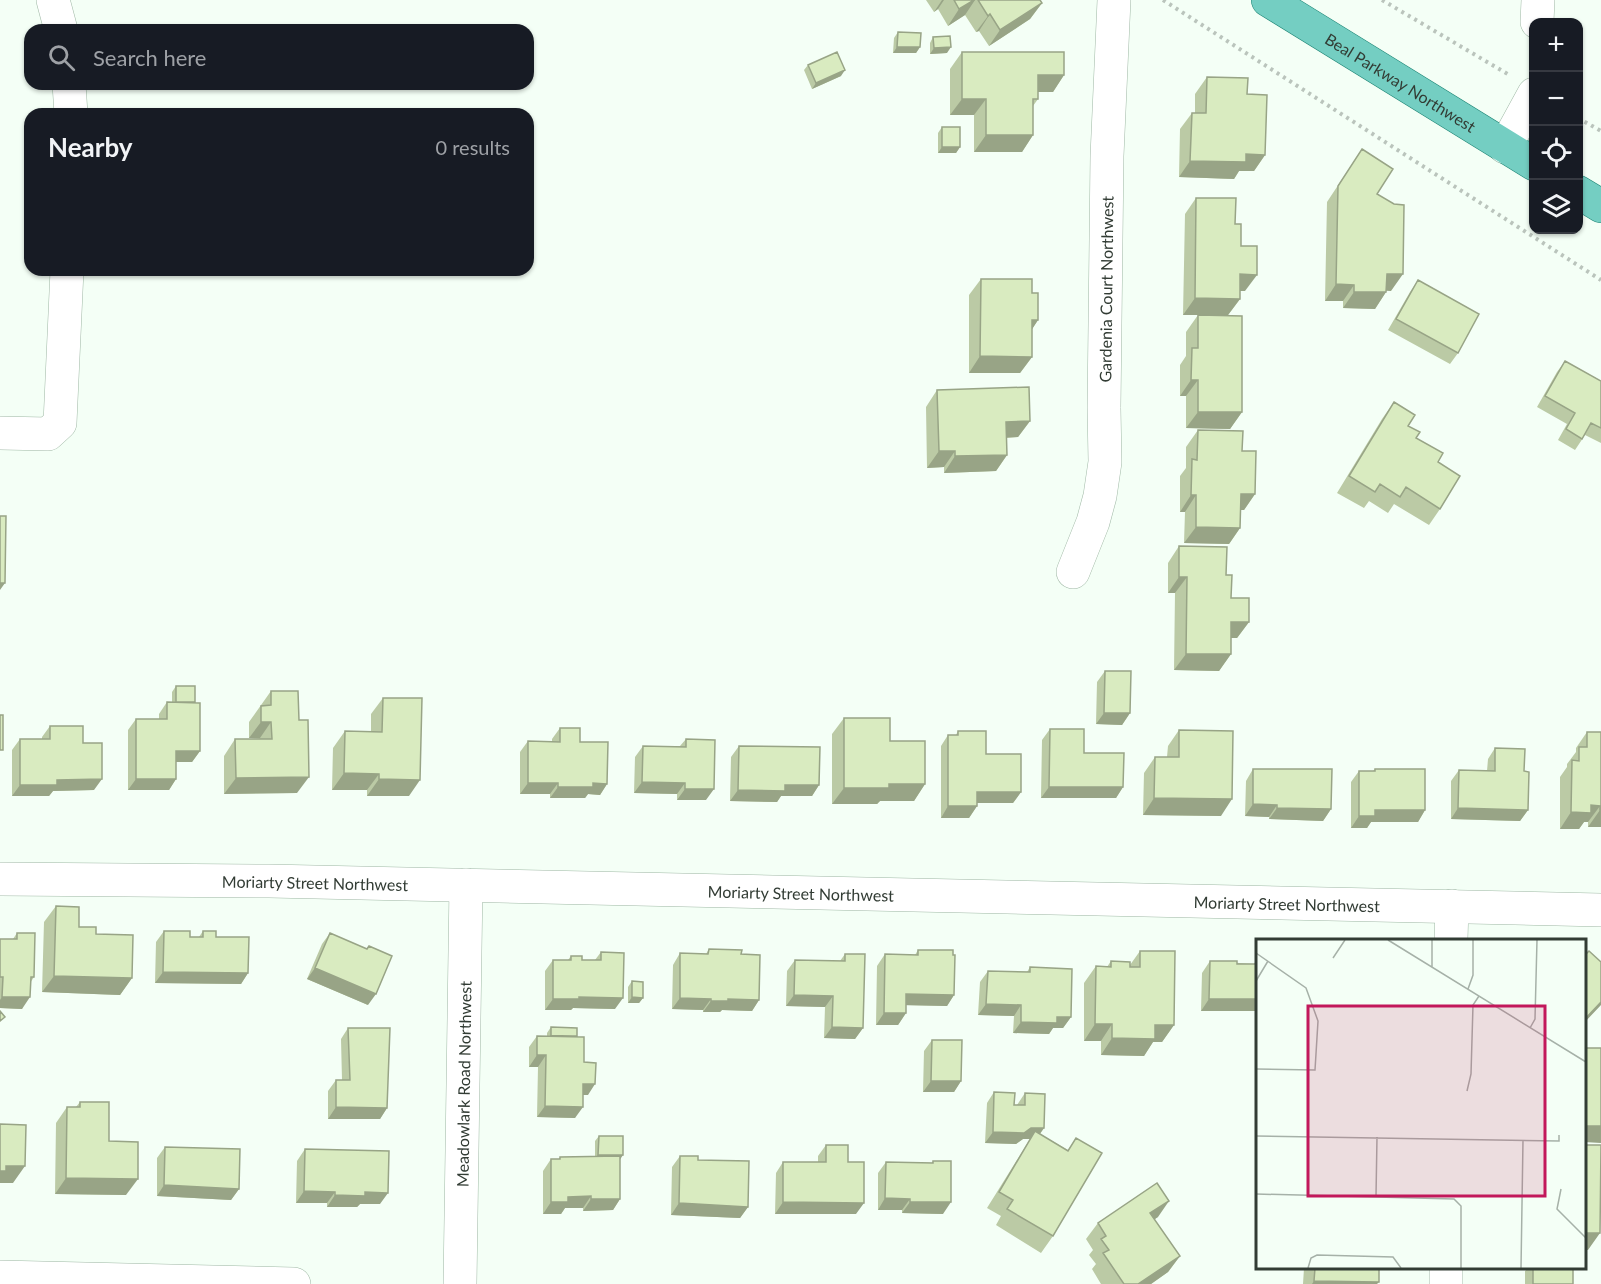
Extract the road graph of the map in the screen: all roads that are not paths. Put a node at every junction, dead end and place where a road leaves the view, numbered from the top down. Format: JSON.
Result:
{"nodes":[{"id":1,"x":53,"y":0,"type":"edge"},
{"id":2,"x":1114,"y":0,"type":"edge"},
{"id":3,"x":1268,"y":0,"type":"edge"},
{"id":4,"x":1538,"y":0,"type":"edge"},
{"id":5,"x":1537,"y":18,"type":"edge"},
{"id":6,"x":60,"y":24,"type":"edge"},
{"id":7,"x":1523,"y":86,"type":"edge"},
{"id":8,"x":69,"y":90,"type":"edge"},
{"id":9,"x":70,"y":108,"type":"edge"},
{"id":10,"x":1505,"y":147,"type":"junction"},
{"id":11,"x":1529,"y":162,"type":"edge"},
{"id":12,"x":1583,"y":195,"type":"edge"},
{"id":13,"x":1601,"y":206,"type":"edge"},
{"id":14,"x":68,"y":276,"type":"edge"},
{"id":15,"x":0,"y":433,"type":"edge"},
{"id":16,"x":1073,"y":572,"type":"dead end"},
{"id":17,"x":0,"y":879,"type":"edge"},
{"id":18,"x":466,"y":885,"type":"junction"},
{"id":19,"x":1452,"y":906,"type":"junction"},
{"id":20,"x":1601,"y":910,"type":"edge"},
{"id":21,"x":1451,"y":939,"type":"edge"},
{"id":22,"x":0,"y":1277,"type":"edge"},
{"id":23,"x":294,"y":1284,"type":"edge"},
{"id":24,"x":460,"y":1284,"type":"edge"}],
"edges":[{"from":1,"to":6,"type":"street"},
{"from":2,"to":16,"type":"street","name":"Gardenia Court Northwest"},
{"from":3,"to":10,"type":"main road","name":"Beal Parkway Northwest"},
{"from":4,"to":5,"type":"street"},
{"from":7,"to":10,"type":"street"},
{"from":8,"to":9,"type":"street"},
{"from":10,"to":11,"type":"main road","name":"Beal Parkway Northwest"},
{"from":12,"to":13,"type":"main road"},
{"from":14,"to":15,"type":"street"},
{"from":17,"to":18,"type":"street","name":"Moriarty Street Northwest"},
{"from":18,"to":19,"type":"street","name":"Moriarty Street Northwest"},
{"from":18,"to":24,"type":"street","name":"Meadowlark Road Northwest"},
{"from":19,"to":20,"type":"street","name":"Moriarty Street Northwest"},
{"from":19,"to":21,"type":"street"},
{"from":22,"to":23,"type":"street"}]}
